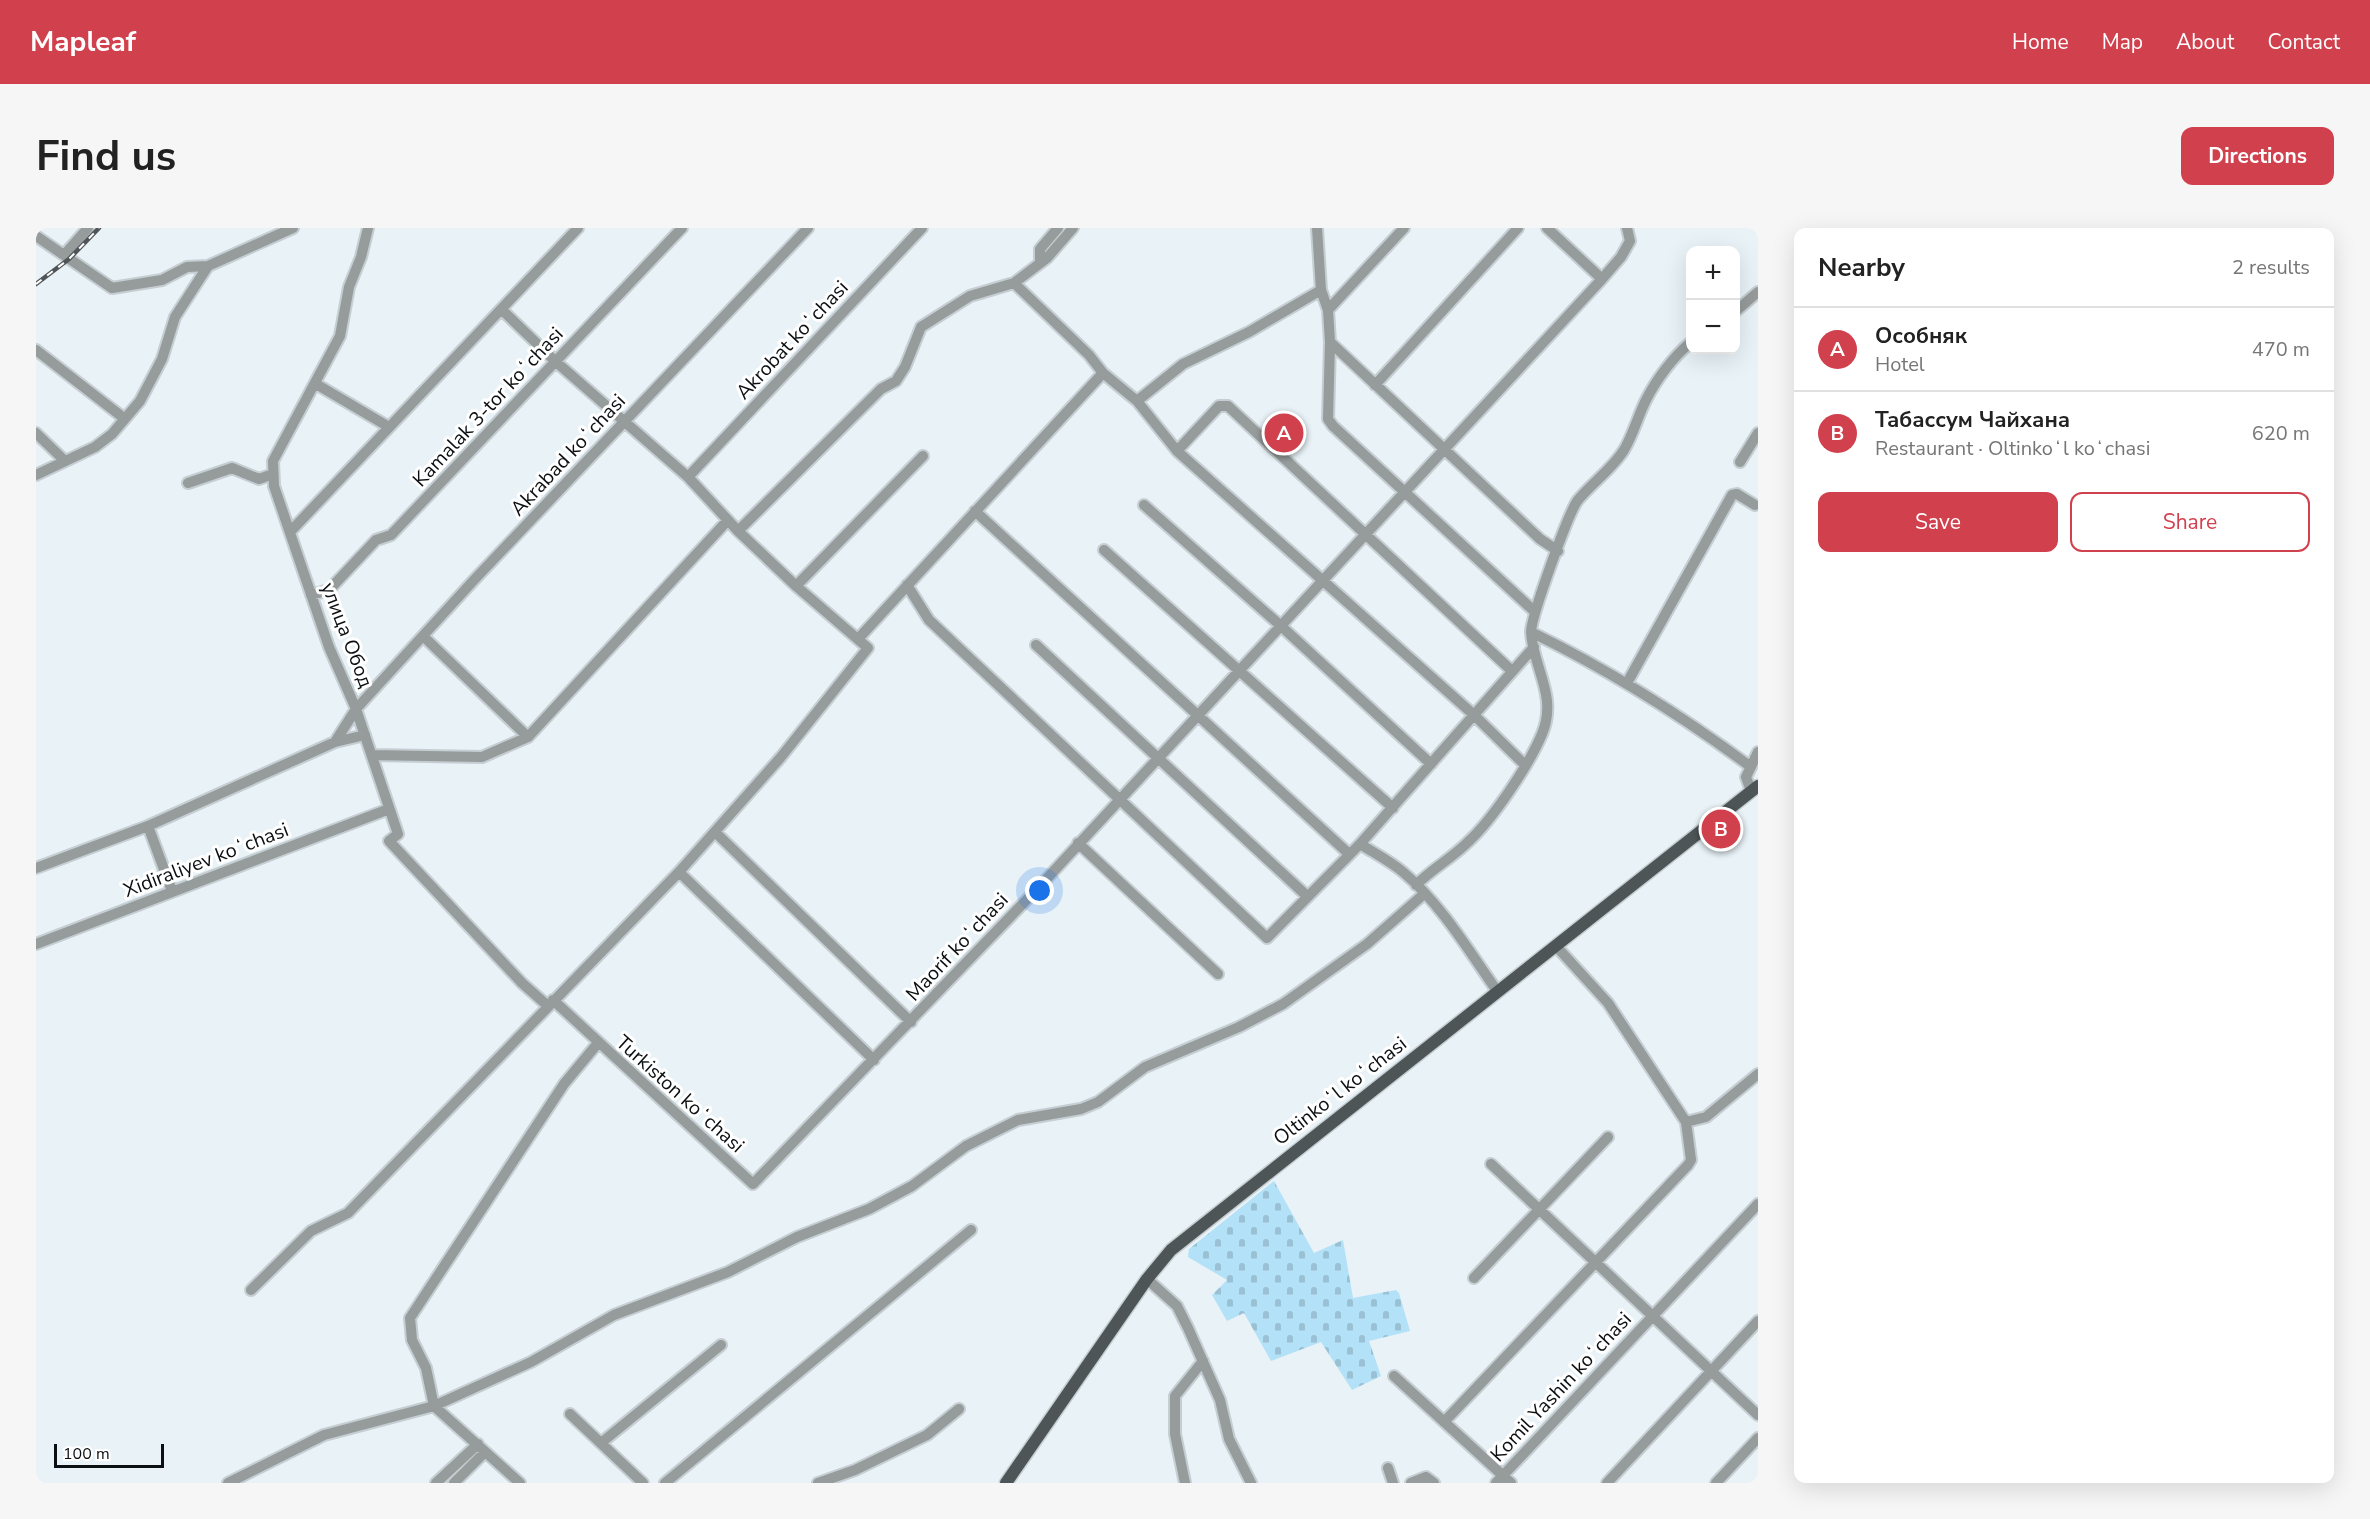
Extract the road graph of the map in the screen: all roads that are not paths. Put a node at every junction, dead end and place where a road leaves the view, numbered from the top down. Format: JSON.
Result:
{"nodes":[{"id":1,"x":88,"y":228,"type":"edge"},
{"id":2,"x":293,"y":228,"type":"edge"},
{"id":3,"x":368,"y":228,"type":"edge"},
{"id":4,"x":578,"y":228,"type":"edge"},
{"id":5,"x":682,"y":228,"type":"edge"},
{"id":6,"x":808,"y":228,"type":"edge"},
{"id":7,"x":922,"y":228,"type":"edge"},
{"id":8,"x":1058,"y":228,"type":"edge"},
{"id":9,"x":1073,"y":228,"type":"edge"},
{"id":10,"x":1317,"y":228,"type":"edge"},
{"id":11,"x":1404,"y":228,"type":"edge"},
{"id":12,"x":1518,"y":228,"type":"edge"},
{"id":13,"x":1547,"y":228,"type":"edge"},
{"id":14,"x":1627,"y":228,"type":"edge"},
{"id":15,"x":36,"y":236,"type":"edge"},
{"id":16,"x":64,"y":255,"type":"junction"},
{"id":17,"x":1041,"y":262,"type":"junction"},
{"id":18,"x":208,"y":266,"type":"junction"},
{"id":19,"x":1602,"y":279,"type":"junction"},
{"id":20,"x":1014,"y":282,"type":"junction"},
{"id":21,"x":1321,"y":290,"type":"junction"},
{"id":22,"x":1758,"y":292,"type":"edge"},
{"id":23,"x":1740,"y":308,"type":"edge"},
{"id":24,"x":501,"y":309,"type":"junction"},
{"id":25,"x":1328,"y":310,"type":"junction"},
{"id":26,"x":1330,"y":342,"type":"junction"},
{"id":27,"x":1686,"y":347,"type":"edge"},
{"id":28,"x":36,"y":350,"type":"edge"},
{"id":29,"x":555,"y":361,"type":"junction"},
{"id":30,"x":1103,"y":373,"type":"junction"},
{"id":31,"x":316,"y":384,"type":"junction"},
{"id":32,"x":1375,"y":385,"type":"junction"},
{"id":33,"x":1137,"y":401,"type":"junction"},
{"id":34,"x":125,"y":419,"type":"junction"},
{"id":35,"x":625,"y":421,"type":"junction"},
{"id":36,"x":389,"y":427,"type":"junction"},
{"id":37,"x":36,"y":433,"type":"edge"},
{"id":38,"x":1758,"y":433,"type":"edge"},
{"id":39,"x":1443,"y":449,"type":"junction"},
{"id":40,"x":1178,"y":451,"type":"junction"},
{"id":41,"x":923,"y":456,"type":"dead end"},
{"id":42,"x":65,"y":461,"type":"junction"},
{"id":43,"x":1740,"y":462,"type":"dead end"},
{"id":44,"x":273,"y":474,"type":"junction"},
{"id":45,"x":36,"y":475,"type":"edge"},
{"id":46,"x":688,"y":477,"type":"junction"},
{"id":47,"x":188,"y":483,"type":"dead end"},
{"id":48,"x":1402,"y":493,"type":"junction"},
{"id":49,"x":1144,"y":505,"type":"dead end"},
{"id":50,"x":1755,"y":505,"type":"dead end"},
{"id":51,"x":975,"y":511,"type":"junction"},
{"id":52,"x":728,"y":520,"type":"junction"},
{"id":53,"x":738,"y":531,"type":"junction"},
{"id":54,"x":290,"y":532,"type":"junction"},
{"id":55,"x":1363,"y":535,"type":"junction"},
{"id":56,"x":1104,"y":550,"type":"dead end"},
{"id":57,"x":1558,"y":551,"type":"junction"},
{"id":58,"x":1322,"y":580,"type":"junction"},
{"id":59,"x":907,"y":585,"type":"junction"},
{"id":60,"x":796,"y":586,"type":"junction"},
{"id":61,"x":311,"y":595,"type":"junction"},
{"id":62,"x":1534,"y":611,"type":"junction"},
{"id":63,"x":1281,"y":626,"type":"junction"},
{"id":64,"x":1531,"y":632,"type":"junction"},
{"id":65,"x":423,"y":636,"type":"junction"},
{"id":66,"x":858,"y":639,"type":"junction"},
{"id":67,"x":1035,"y":645,"type":"dead end"},
{"id":68,"x":1534,"y":647,"type":"junction"},
{"id":69,"x":1238,"y":671,"type":"junction"},
{"id":70,"x":1512,"y":671,"type":"junction"},
{"id":71,"x":1627,"y":683,"type":"junction"},
{"id":72,"x":356,"y":709,"type":"junction"},
{"id":73,"x":1198,"y":713,"type":"junction"},
{"id":74,"x":1474,"y":715,"type":"junction"},
{"id":75,"x":365,"y":735,"type":"junction"},
{"id":76,"x":528,"y":737,"type":"junction"},
{"id":77,"x":335,"y":742,"type":"junction"},
{"id":78,"x":1758,"y":752,"type":"edge"},
{"id":79,"x":372,"y":755,"type":"junction"},
{"id":80,"x":1158,"y":757,"type":"junction"},
{"id":81,"x":1431,"y":764,"type":"junction"},
{"id":82,"x":1525,"y":765,"type":"junction"},
{"id":83,"x":1751,"y":767,"type":"junction"},
{"id":84,"x":1754,"y":788,"type":"edge"},
{"id":85,"x":1118,"y":800,"type":"junction"},
{"id":86,"x":1393,"y":808,"type":"junction"},
{"id":87,"x":389,"y":809,"type":"junction"},
{"id":88,"x":148,"y":826,"type":"junction"},
{"id":89,"x":715,"y":832,"type":"junction"},
{"id":90,"x":1078,"y":843,"type":"junction"},
{"id":91,"x":1360,"y":844,"type":"junction"},
{"id":92,"x":1348,"y":853,"type":"junction"},
{"id":93,"x":36,"y":868,"type":"edge"},
{"id":94,"x":679,"y":872,"type":"junction"},
{"id":95,"x":1420,"y":890,"type":"junction"},
{"id":96,"x":172,"y":891,"type":"junction"},
{"id":97,"x":1307,"y":896,"type":"junction"},
{"id":98,"x":36,"y":944,"type":"edge"},
{"id":99,"x":1556,"y":946,"type":"junction"},
{"id":100,"x":1218,"y":974,"type":"dead end"},
{"id":101,"x":1497,"y":992,"type":"junction"},
{"id":102,"x":550,"y":1003,"type":"junction"},
{"id":103,"x":910,"y":1022,"type":"junction"},
{"id":104,"x":598,"y":1043,"type":"junction"},
{"id":105,"x":874,"y":1060,"type":"junction"},
{"id":106,"x":1758,"y":1074,"type":"edge"},
{"id":107,"x":1686,"y":1122,"type":"junction"},
{"id":108,"x":1608,"y":1137,"type":"dead end"},
{"id":109,"x":1491,"y":1164,"type":"dead end"},
{"id":110,"x":1758,"y":1204,"type":"edge"},
{"id":111,"x":1539,"y":1210,"type":"junction"},
{"id":112,"x":970,"y":1230,"type":"dead end"},
{"id":113,"x":1594,"y":1262,"type":"junction"},
{"id":114,"x":1474,"y":1278,"type":"dead end"},
{"id":115,"x":1147,"y":1279,"type":"junction"},
{"id":116,"x":251,"y":1290,"type":"dead end"},
{"id":117,"x":1653,"y":1316,"type":"junction"},
{"id":118,"x":1758,"y":1321,"type":"edge"},
{"id":119,"x":721,"y":1345,"type":"dead end"},
{"id":120,"x":1203,"y":1361,"type":"junction"},
{"id":121,"x":1711,"y":1371,"type":"junction"},
{"id":122,"x":1394,"y":1376,"type":"dead end"},
{"id":123,"x":434,"y":1406,"type":"junction"},
{"id":124,"x":959,"y":1409,"type":"dead end"},
{"id":125,"x":570,"y":1414,"type":"dead end"},
{"id":126,"x":1758,"y":1414,"type":"edge"},
{"id":127,"x":1444,"y":1422,"type":"junction"},
{"id":128,"x":1758,"y":1438,"type":"edge"},
{"id":129,"x":601,"y":1443,"type":"junction"},
{"id":130,"x":482,"y":1448,"type":"junction"},
{"id":131,"x":1388,"y":1468,"type":"dead end"},
{"id":132,"x":1503,"y":1481,"type":"edge"},
{"id":133,"x":228,"y":1483,"type":"edge"},
{"id":134,"x":436,"y":1483,"type":"edge"},
{"id":135,"x":454,"y":1483,"type":"edge"},
{"id":136,"x":519,"y":1483,"type":"edge"},
{"id":137,"x":643,"y":1483,"type":"edge"},
{"id":138,"x":665,"y":1483,"type":"edge"},
{"id":139,"x":818,"y":1483,"type":"edge"},
{"id":140,"x":1006,"y":1483,"type":"edge"},
{"id":141,"x":1185,"y":1483,"type":"edge"},
{"id":142,"x":1251,"y":1483,"type":"edge"},
{"id":143,"x":1393,"y":1483,"type":"edge"},
{"id":144,"x":1411,"y":1483,"type":"edge"},
{"id":145,"x":1434,"y":1483,"type":"edge"},
{"id":146,"x":1607,"y":1483,"type":"edge"},
{"id":147,"x":1716,"y":1483,"type":"edge"}],
"edges":[{"from":1,"to":16,"type":"street"},
{"from":2,"to":18,"type":"street"},
{"from":3,"to":31,"type":"street","name":"улица Обод"},
{"from":4,"to":24,"type":"street"},
{"from":5,"to":29,"type":"street","name":"Kamalak 3-tor koʻchasi"},
{"from":6,"to":35,"type":"street","name":"Akrabad koʻchasi"},
{"from":7,"to":46,"type":"street","name":"Akrobat koʻchasi"},
{"from":8,"to":17,"type":"street"},
{"from":9,"to":17,"type":"street"},
{"from":10,"to":21,"type":"street"},
{"from":11,"to":25,"type":"street"},
{"from":12,"to":32,"type":"street"},
{"from":13,"to":19,"type":"street"},
{"from":14,"to":19,"type":"street","name":"Maorif koʻchasi"},
{"from":15,"to":16,"type":"street"},
{"from":16,"to":18,"type":"street"},
{"from":17,"to":20,"type":"street"},
{"from":18,"to":34,"type":"street"},
{"from":19,"to":39,"type":"street","name":"Maorif koʻchasi"},
{"from":20,"to":30,"type":"street"},
{"from":20,"to":53,"type":"street"},
{"from":21,"to":25,"type":"street"},
{"from":21,"to":33,"type":"street"},
{"from":22,"to":23,"type":"street"},
{"from":24,"to":29,"type":"street"},
{"from":24,"to":36,"type":"street"},
{"from":25,"to":26,"type":"street"},
{"from":26,"to":32,"type":"street"},
{"from":26,"to":48,"type":"street"},
{"from":27,"to":57,"type":"street"},
{"from":28,"to":34,"type":"street"},
{"from":29,"to":35,"type":"street"},
{"from":29,"to":61,"type":"street","name":"Kamalak 3-tor koʻchasi"},
{"from":30,"to":33,"type":"street"},
{"from":30,"to":51,"type":"street"},
{"from":31,"to":36,"type":"street"},
{"from":31,"to":44,"type":"street","name":"улица Обод"},
{"from":32,"to":39,"type":"street"},
{"from":33,"to":40,"type":"street"},
{"from":34,"to":42,"type":"street"},
{"from":35,"to":46,"type":"street"},
{"from":35,"to":65,"type":"street","name":"Akrabad koʻchasi"},
{"from":36,"to":54,"type":"street"},
{"from":37,"to":42,"type":"street"},
{"from":38,"to":43,"type":"street"},
{"from":39,"to":48,"type":"street","name":"Maorif koʻchasi"},
{"from":39,"to":57,"type":"street"},
{"from":40,"to":55,"type":"street"},
{"from":40,"to":58,"type":"street"},
{"from":41,"to":60,"type":"street"},
{"from":42,"to":45,"type":"street"},
{"from":44,"to":47,"type":"street"},
{"from":44,"to":54,"type":"street","name":"улица Обод"},
{"from":46,"to":52,"type":"street"},
{"from":48,"to":55,"type":"street","name":"Maorif koʻchasi"},
{"from":48,"to":62,"type":"street"},
{"from":49,"to":63,"type":"street"},
{"from":50,"to":71,"type":"street"},
{"from":51,"to":59,"type":"street"},
{"from":51,"to":73,"type":"street"},
{"from":52,"to":53,"type":"street"},
{"from":52,"to":76,"type":"street"},
{"from":53,"to":60,"type":"street"},
{"from":54,"to":61,"type":"street","name":"улица Обод"},
{"from":55,"to":58,"type":"street","name":"Maorif koʻchasi"},
{"from":55,"to":70,"type":"street"},
{"from":56,"to":69,"type":"street"},
{"from":57,"to":62,"type":"street"},
{"from":58,"to":63,"type":"street","name":"Maorif koʻchasi"},
{"from":58,"to":74,"type":"street"},
{"from":59,"to":66,"type":"street"},
{"from":59,"to":85,"type":"street"},
{"from":60,"to":66,"type":"street"},
{"from":61,"to":72,"type":"street","name":"улица Обод"},
{"from":62,"to":64,"type":"street"},
{"from":63,"to":69,"type":"street","name":"Maorif koʻchasi"},
{"from":63,"to":81,"type":"street"},
{"from":64,"to":68,"type":"street"},
{"from":64,"to":71,"type":"street"},
{"from":65,"to":72,"type":"street","name":"Akrabad koʻchasi"},
{"from":65,"to":76,"type":"street"},
{"from":66,"to":89,"type":"street"},
{"from":67,"to":80,"type":"street"},
{"from":68,"to":70,"type":"street"},
{"from":68,"to":82,"type":"street"},
{"from":69,"to":73,"type":"street","name":"Maorif koʻchasi"},
{"from":69,"to":86,"type":"street"},
{"from":70,"to":74,"type":"street"},
{"from":71,"to":83,"type":"street"},
{"from":72,"to":75,"type":"street","name":"улица Обод"},
{"from":72,"to":77,"type":"street","name":"Akrabad koʻchasi"},
{"from":73,"to":80,"type":"street","name":"Maorif koʻchasi"},
{"from":73,"to":92,"type":"street"},
{"from":74,"to":81,"type":"street"},
{"from":74,"to":82,"type":"street"},
{"from":75,"to":77,"type":"street"},
{"from":75,"to":79,"type":"street","name":"улица Обод"},
{"from":76,"to":79,"type":"street"},
{"from":77,"to":88,"type":"street"},
{"from":78,"to":83,"type":"street"},
{"from":79,"to":87,"type":"street","name":"улица Обод"},
{"from":80,"to":85,"type":"street","name":"Maorif koʻchasi"},
{"from":80,"to":97,"type":"street"},
{"from":81,"to":86,"type":"street"},
{"from":82,"to":95,"type":"street"},
{"from":83,"to":84,"type":"street"},
{"from":84,"to":99,"type":"main road","name":"Oltinkoʻl koʻchasi"},
{"from":85,"to":90,"type":"street","name":"Maorif koʻchasi"},
{"from":85,"to":97,"type":"street"},
{"from":86,"to":91,"type":"street"},
{"from":87,"to":96,"type":"street","name":"Xidiraliyev koʻchasi"},
{"from":87,"to":102,"type":"street","name":"улица Обод"},
{"from":88,"to":93,"type":"street"},
{"from":88,"to":96,"type":"street"},
{"from":89,"to":94,"type":"street"},
{"from":89,"to":103,"type":"street"},
{"from":90,"to":100,"type":"street"},
{"from":90,"to":103,"type":"street","name":"Maorif koʻchasi"},
{"from":91,"to":92,"type":"street"},
{"from":91,"to":95,"type":"street"},
{"from":92,"to":97,"type":"street"},
{"from":94,"to":102,"type":"street"},
{"from":94,"to":105,"type":"street"},
{"from":95,"to":101,"type":"street"},
{"from":95,"to":123,"type":"street"},
{"from":96,"to":98,"type":"street","name":"Xidiraliyev koʻchasi"},
{"from":99,"to":101,"type":"main road","name":"Oltinkoʻl koʻchasi"},
{"from":99,"to":107,"type":"street"},
{"from":101,"to":115,"type":"main road","name":"Oltinkoʻl koʻchasi"},
{"from":102,"to":104,"type":"street"},
{"from":102,"to":116,"type":"street"},
{"from":103,"to":105,"type":"street","name":"Turkiston koʻchasi"},
{"from":104,"to":105,"type":"street","name":"Turkiston koʻchasi"},
{"from":104,"to":123,"type":"street","name":"Turkiston koʻchasi"},
{"from":106,"to":107,"type":"street"},
{"from":107,"to":113,"type":"street"},
{"from":108,"to":111,"type":"street"},
{"from":109,"to":111,"type":"street"},
{"from":110,"to":117,"type":"street"},
{"from":111,"to":113,"type":"street"},
{"from":111,"to":114,"type":"street"},
{"from":112,"to":138,"type":"street"},
{"from":113,"to":117,"type":"street"},
{"from":113,"to":127,"type":"street"},
{"from":115,"to":120,"type":"street"},
{"from":115,"to":140,"type":"main road","name":"Oltinkoʻl koʻchasi"},
{"from":117,"to":121,"type":"street"},
{"from":117,"to":132,"type":"street","name":"Komil Yashin koʻchasi"},
{"from":118,"to":121,"type":"street"},
{"from":119,"to":129,"type":"street"},
{"from":120,"to":141,"type":"street"},
{"from":120,"to":142,"type":"street"},
{"from":121,"to":126,"type":"street"},
{"from":121,"to":146,"type":"street"},
{"from":122,"to":127,"type":"street"},
{"from":123,"to":130,"type":"street"},
{"from":123,"to":133,"type":"street"},
{"from":124,"to":139,"type":"street"},
{"from":125,"to":129,"type":"street"},
{"from":127,"to":132,"type":"street"},
{"from":128,"to":147,"type":"street"},
{"from":129,"to":137,"type":"street"},
{"from":130,"to":134,"type":"street"},
{"from":130,"to":135,"type":"street"},
{"from":130,"to":136,"type":"street"},
{"from":131,"to":143,"type":"street"},
{"from":144,"to":145,"type":"street"}]}
